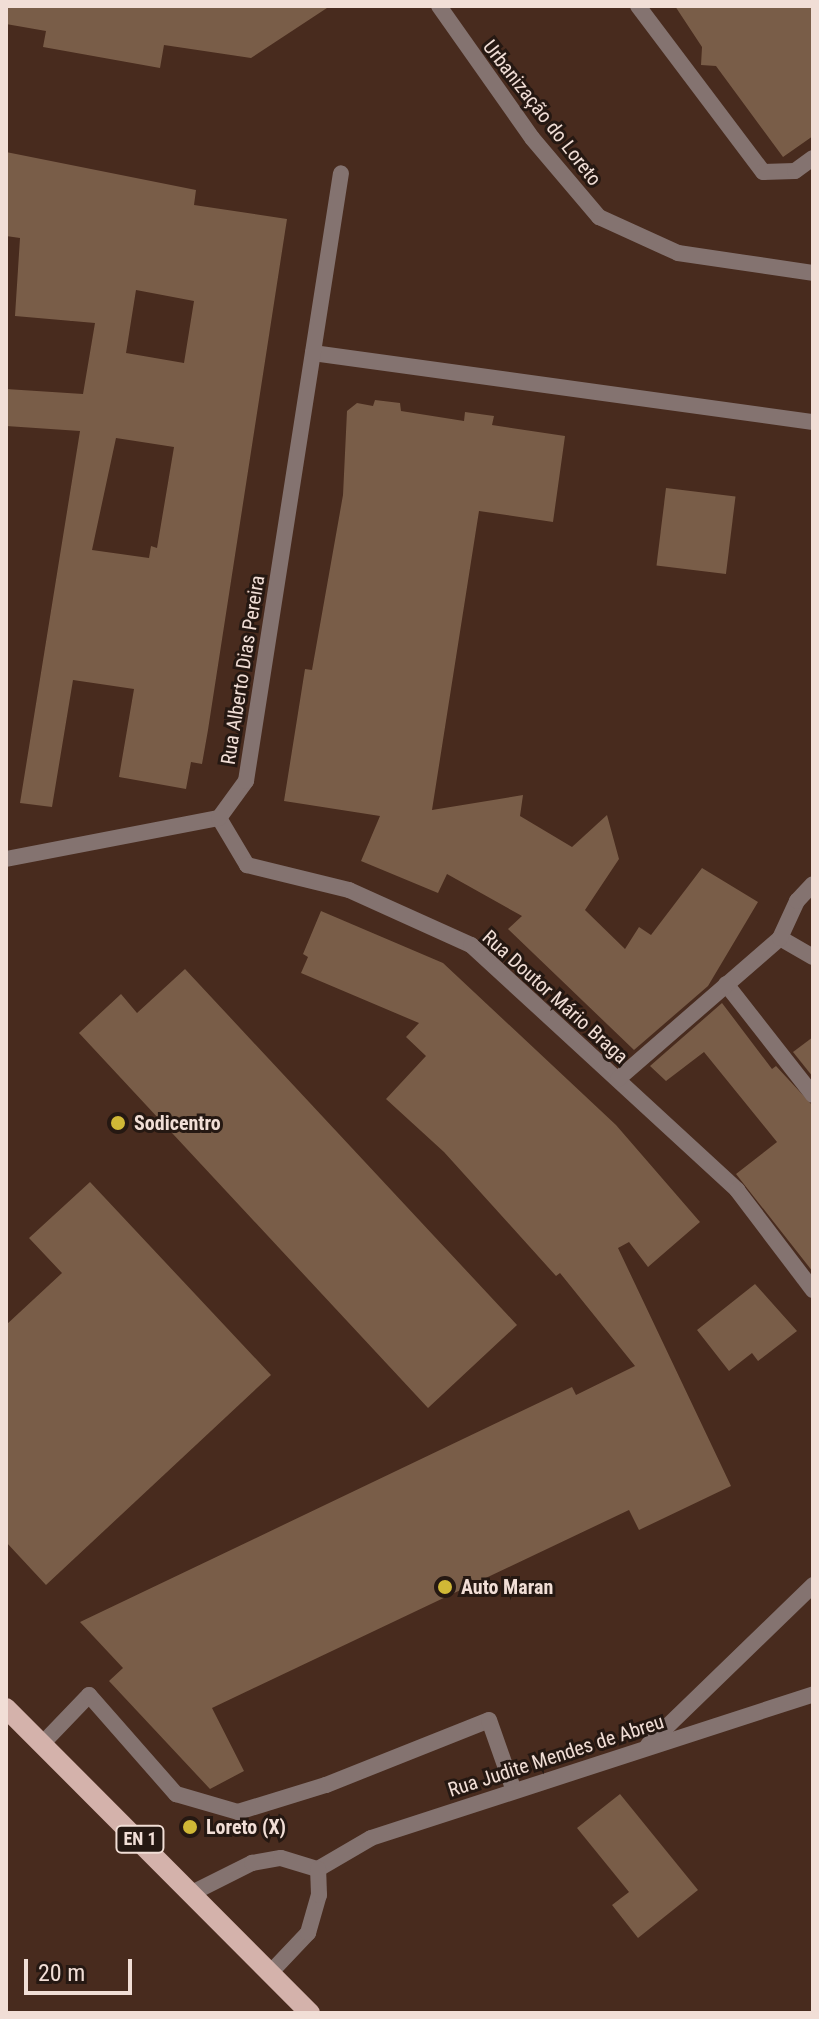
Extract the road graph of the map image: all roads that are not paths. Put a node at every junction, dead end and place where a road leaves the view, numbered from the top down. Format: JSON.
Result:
{"nodes":[{"id":1,"x":439,"y":6,"type":"edge"},
{"id":2,"x":638,"y":6,"type":"edge"},
{"id":3,"x":813,"y":158,"type":"edge"},
{"id":4,"x":341,"y":173,"type":"dead end"},
{"id":5,"x":813,"y":273,"type":"edge"},
{"id":6,"x":313,"y":353,"type":"junction"},
{"id":7,"x":813,"y":422,"type":"edge"},
{"id":8,"x":219,"y":818,"type":"junction"},
{"id":9,"x":6,"y":859,"type":"edge"},
{"id":10,"x":813,"y":884,"type":"edge"},
{"id":11,"x":780,"y":938,"type":"junction"},
{"id":12,"x":813,"y":957,"type":"edge"},
{"id":13,"x":726,"y":984,"type":"junction"},
{"id":14,"x":618,"y":1079,"type":"junction"},
{"id":15,"x":813,"y":1095,"type":"edge"},
{"id":16,"x":813,"y":1290,"type":"edge"},
{"id":17,"x":813,"y":1585,"type":"edge"},
{"id":18,"x":813,"y":1694,"type":"edge"},
{"id":19,"x":6,"y":1708,"type":"edge"},
{"id":20,"x":42,"y":1744,"type":"junction"},
{"id":21,"x":645,"y":1748,"type":"junction"},
{"id":22,"x":514,"y":1791,"type":"junction"},
{"id":23,"x":318,"y":1869,"type":"junction"},
{"id":24,"x":194,"y":1892,"type":"junction"},
{"id":25,"x":271,"y":1972,"type":"junction"},
{"id":26,"x":310,"y":2013,"type":"edge"}],
"edges":[{"from":1,"to":5,"type":"street","name":"Urbanização do Loreto"},
{"from":2,"to":3,"type":"street"},
{"from":4,"to":6,"type":"street","name":"Rua Alberto Dias Pereira"},
{"from":6,"to":7,"type":"street"},
{"from":6,"to":8,"type":"street","name":"Rua Alberto Dias Pereira"},
{"from":8,"to":9,"type":"street"},
{"from":8,"to":14,"type":"street","name":"Rua Doutor Mário Braga"},
{"from":10,"to":11,"type":"street"},
{"from":11,"to":12,"type":"street"},
{"from":11,"to":13,"type":"street"},
{"from":13,"to":14,"type":"street"},
{"from":13,"to":15,"type":"street"},
{"from":14,"to":16,"type":"street","name":"Rua Doutor Mário Braga"},
{"from":17,"to":21,"type":"street"},
{"from":18,"to":21,"type":"street","name":"Rua Judite Mendes de Abreu"},
{"from":19,"to":20,"type":"main road","number":"EN 1"},
{"from":20,"to":22,"type":"street"},
{"from":20,"to":24,"type":"main road","number":"EN 1"},
{"from":21,"to":22,"type":"street","name":"Rua Judite Mendes de Abreu"},
{"from":22,"to":23,"type":"street","name":"Rua Judite Mendes de Abreu"},
{"from":23,"to":24,"type":"street"},
{"from":23,"to":25,"type":"street"},
{"from":24,"to":25,"type":"main road","number":"EN 1"},
{"from":25,"to":26,"type":"main road","number":"EN 1"}]}
